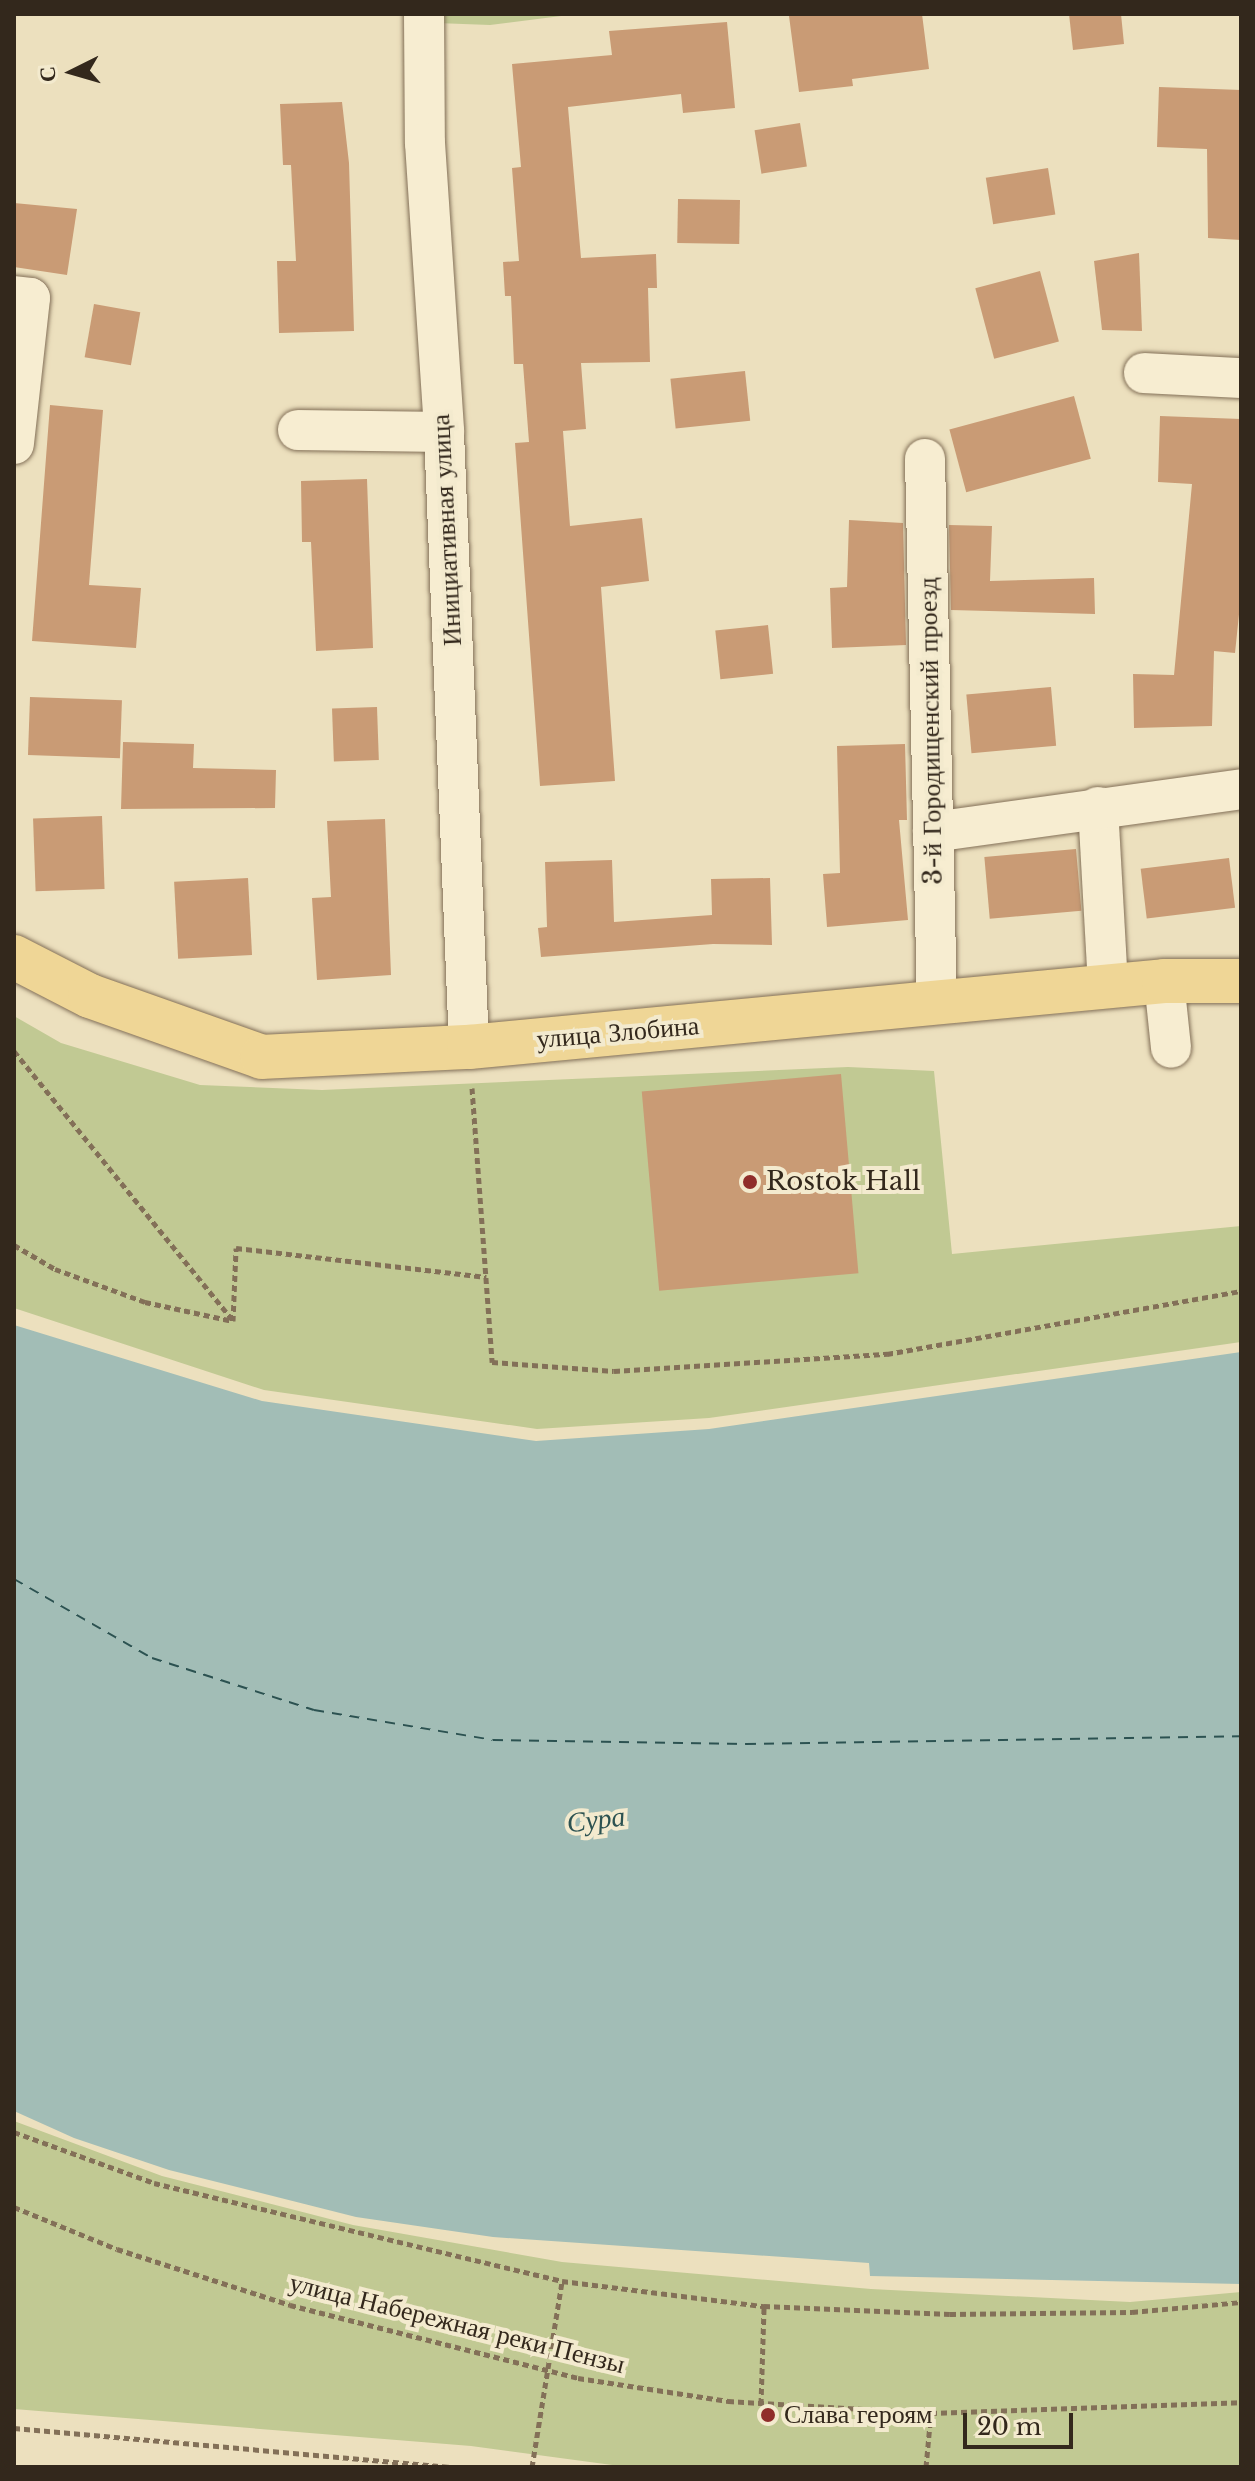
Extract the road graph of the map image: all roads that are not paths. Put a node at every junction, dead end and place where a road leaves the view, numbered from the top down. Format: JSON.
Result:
{"nodes":[{"id":1,"x":424,"y":14,"type":"edge"},
{"id":2,"x":14,"y":296,"type":"edge"},
{"id":3,"x":1144,"y":373,"type":"dead end"},
{"id":4,"x":1241,"y":378,"type":"edge"},
{"id":5,"x":298,"y":430,"type":"dead end"},
{"id":6,"x":444,"y":432,"type":"junction"},
{"id":7,"x":14,"y":444,"type":"edge"},
{"id":8,"x":925,"y":459,"type":"dead end"},
{"id":9,"x":1241,"y":789,"type":"edge"},
{"id":10,"x":1098,"y":807,"type":"junction"},
{"id":11,"x":933,"y":832,"type":"junction"},
{"id":12,"x":14,"y":957,"type":"edge"},
{"id":13,"x":1164,"y":981,"type":"junction"},
{"id":14,"x":1241,"y":981,"type":"edge"},
{"id":15,"x":1108,"y":987,"type":"junction"},
{"id":16,"x":937,"y":1004,"type":"junction"},
{"id":17,"x":1171,"y":1048,"type":"dead end"},
{"id":18,"x":470,"y":1062,"type":"junction"}],
"edges":[{"from":1,"to":6,"type":"street","name":"Инициативная улица"},
{"from":2,"to":7,"type":"street"},
{"from":3,"to":4,"type":"street"},
{"from":5,"to":6,"type":"street"},
{"from":6,"to":18,"type":"street","name":"Инициативная улица"},
{"from":8,"to":11,"type":"street","name":"3-й Городищенский проезд"},
{"from":9,"to":10,"type":"street"},
{"from":10,"to":11,"type":"street"},
{"from":10,"to":15,"type":"street"},
{"from":11,"to":16,"type":"street","name":"3-й Городищенский проезд"},
{"from":12,"to":18,"type":"main road","name":"улица Злобина"},
{"from":13,"to":14,"type":"main road","name":"улица Злобина"},
{"from":13,"to":15,"type":"main road","name":"улица Злобина"},
{"from":13,"to":17,"type":"street"},
{"from":15,"to":16,"type":"main road","name":"улица Злобина"},
{"from":16,"to":18,"type":"main road","name":"улица Злобина"}]}
